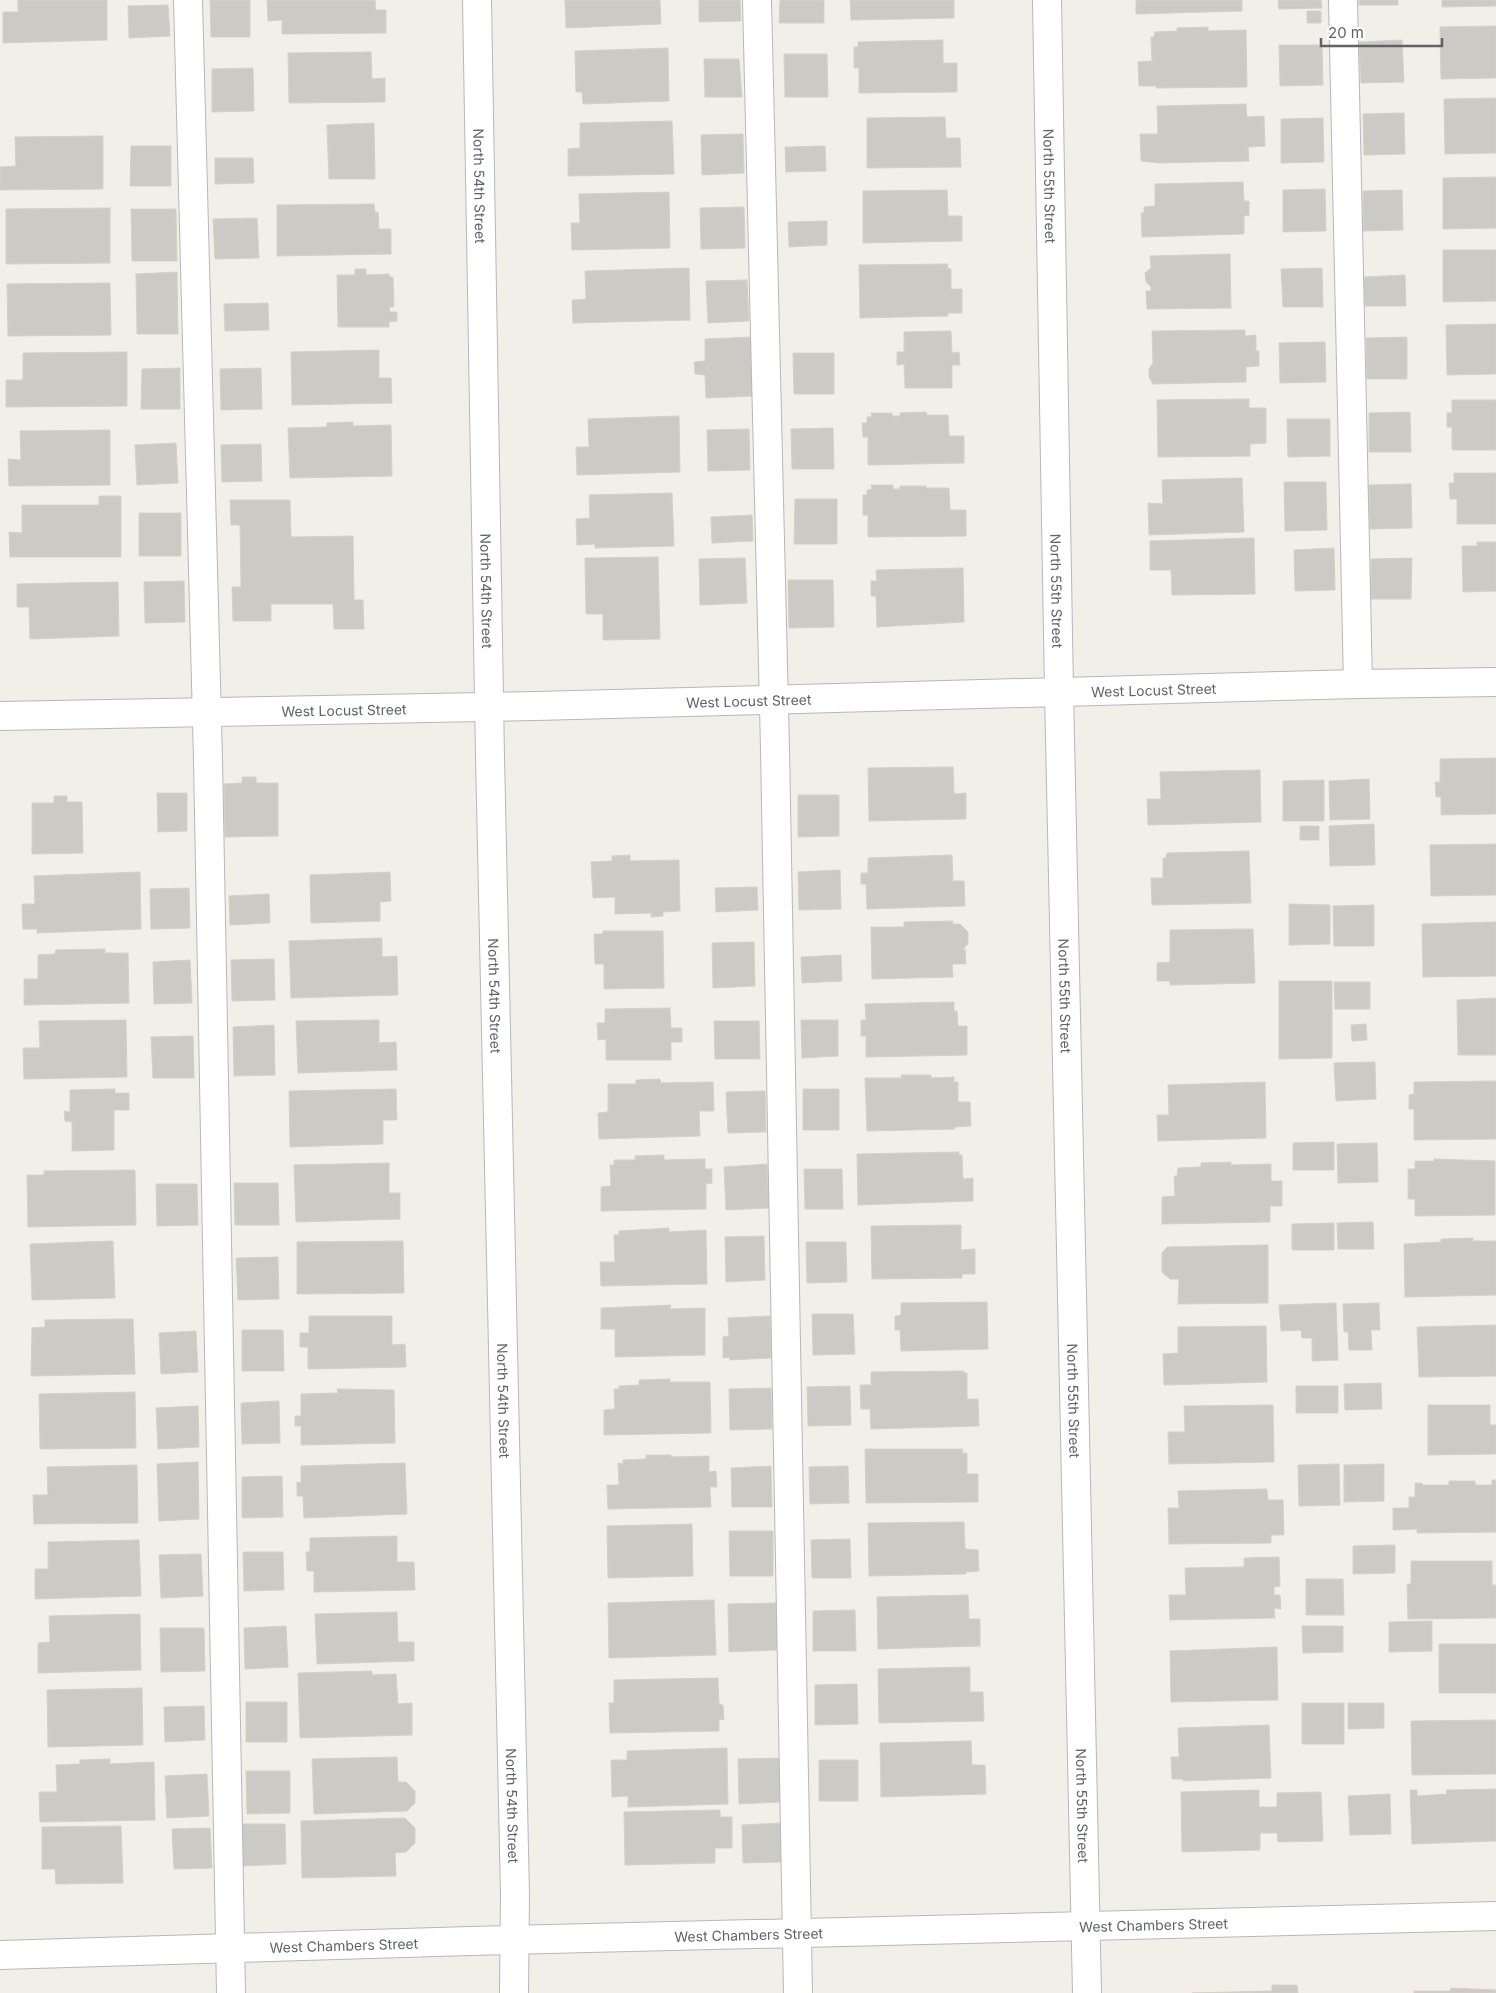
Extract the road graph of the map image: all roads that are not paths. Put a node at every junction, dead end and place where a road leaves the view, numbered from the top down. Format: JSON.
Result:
{"nodes":[{"id":1,"x":188,"y":0,"type":"edge"},
{"id":2,"x":477,"y":0,"type":"edge"},
{"id":3,"x":757,"y":0,"type":"edge"},
{"id":4,"x":1047,"y":0,"type":"edge"},
{"id":5,"x":1343,"y":0,"type":"edge"},
{"id":6,"x":1496,"y":682,"type":"edge"},
{"id":7,"x":1358,"y":684,"type":"junction"},
{"id":8,"x":1059,"y":691,"type":"junction"},
{"id":9,"x":773,"y":699,"type":"junction"},
{"id":10,"x":490,"y":706,"type":"junction"},
{"id":11,"x":207,"y":713,"type":"junction"},
{"id":12,"x":0,"y":716,"type":"edge"},
{"id":13,"x":1496,"y":1916,"type":"edge"},
{"id":14,"x":1086,"y":1927,"type":"junction"},
{"id":15,"x":796,"y":1934,"type":"junction"},
{"id":16,"x":514,"y":1940,"type":"junction"},
{"id":17,"x":230,"y":1947,"type":"junction"},
{"id":18,"x":0,"y":1955,"type":"edge"},
{"id":19,"x":231,"y":1993,"type":"edge"},
{"id":20,"x":514,"y":1993,"type":"edge"},
{"id":21,"x":798,"y":1993,"type":"edge"},
{"id":22,"x":1087,"y":1993,"type":"edge"}],
"edges":[{"from":1,"to":11,"type":"street"},
{"from":2,"to":10,"type":"street","name":"North 54th Street"},
{"from":3,"to":9,"type":"street"},
{"from":4,"to":8,"type":"street","name":"North 55th Street"},
{"from":5,"to":7,"type":"street"},
{"from":6,"to":7,"type":"street","name":"West Locust Street"},
{"from":7,"to":8,"type":"street","name":"West Locust Street"},
{"from":8,"to":9,"type":"street","name":"West Locust Street"},
{"from":8,"to":14,"type":"street","name":"North 55th Street"},
{"from":9,"to":10,"type":"street","name":"West Locust Street"},
{"from":9,"to":15,"type":"street"},
{"from":10,"to":11,"type":"street","name":"West Locust Street"},
{"from":10,"to":16,"type":"street","name":"North 54th Street"},
{"from":11,"to":12,"type":"street","name":"West Locust Street"},
{"from":11,"to":17,"type":"street"},
{"from":13,"to":14,"type":"street","name":"West Chambers Street"},
{"from":14,"to":15,"type":"street","name":"West Chambers Street"},
{"from":14,"to":22,"type":"street","name":"North 55th Street"},
{"from":15,"to":16,"type":"street","name":"West Chambers Street"},
{"from":15,"to":21,"type":"street"},
{"from":16,"to":17,"type":"street","name":"West Chambers Street"},
{"from":16,"to":20,"type":"street","name":"North 54th Street"},
{"from":17,"to":18,"type":"street","name":"West Chambers Street"},
{"from":17,"to":19,"type":"street"}]}
